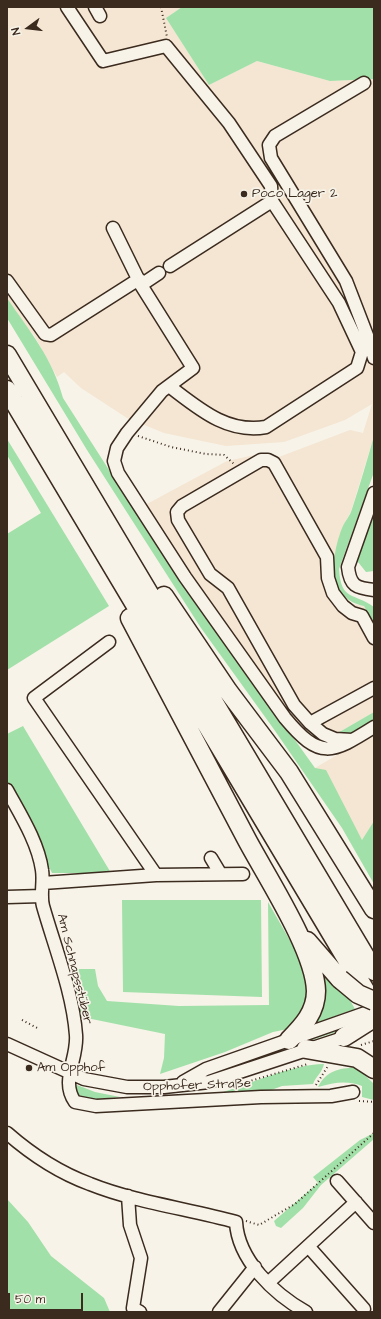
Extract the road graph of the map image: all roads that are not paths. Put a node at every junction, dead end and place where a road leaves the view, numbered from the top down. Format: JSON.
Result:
{"nodes":[{"id":1,"x":67,"y":7,"type":"edge"},
{"id":2,"x":364,"y":83,"type":"dead end"},
{"id":3,"x":272,"y":201,"type":"junction"},
{"id":4,"x":113,"y":228,"type":"dead end"},
{"id":5,"x":7,"y":281,"type":"edge"},
{"id":6,"x":140,"y":282,"type":"junction"},
{"id":7,"x":7,"y":355,"type":"edge"},
{"id":8,"x":374,"y":358,"type":"edge"},
{"id":9,"x":169,"y":386,"type":"junction"},
{"id":10,"x":7,"y":390,"type":"edge"},
{"id":11,"x":374,"y":493,"type":"edge"},
{"id":12,"x":103,"y":516,"type":"junction"},
{"id":13,"x":89,"y":527,"type":"junction"},
{"id":14,"x":374,"y":590,"type":"edge"},
{"id":15,"x":374,"y":638,"type":"edge"},
{"id":16,"x":109,"y":642,"type":"dead end"},
{"id":17,"x":374,"y":688,"type":"edge"},
{"id":18,"x":310,"y":724,"type":"junction"},
{"id":19,"x":374,"y":727,"type":"edge"},
{"id":20,"x":353,"y":740,"type":"junction"},
{"id":21,"x":7,"y":790,"type":"edge"},
{"id":22,"x":211,"y":858,"type":"dead end"},
{"id":23,"x":220,"y":873,"type":"junction"},
{"id":24,"x":243,"y":874,"type":"dead end"},
{"id":25,"x":156,"y":875,"type":"junction"},
{"id":26,"x":43,"y":883,"type":"junction"},
{"id":27,"x":42,"y":896,"type":"junction"},
{"id":28,"x":7,"y":897,"type":"edge"},
{"id":29,"x":30,"y":897,"type":"junction"},
{"id":30,"x":7,"y":905,"type":"edge"},
{"id":31,"x":374,"y":909,"type":"edge"},
{"id":32,"x":290,"y":918,"type":"junction"},
{"id":33,"x":374,"y":971,"type":"edge"},
{"id":34,"x":374,"y":1001,"type":"edge"},
{"id":35,"x":371,"y":1018,"type":"edge"},
{"id":36,"x":344,"y":1037,"type":"joint"},
{"id":37,"x":289,"y":1040,"type":"junction"},
{"id":38,"x":7,"y":1044,"type":"edge"},
{"id":39,"x":306,"y":1049,"type":"junction"},
{"id":40,"x":374,"y":1069,"type":"edge"},
{"id":41,"x":70,"y":1073,"type":"junction"},
{"id":42,"x":179,"y":1085,"type":"junction"},
{"id":43,"x":353,"y":1092,"type":"dead end"},
{"id":44,"x":7,"y":1132,"type":"edge"},
{"id":45,"x":337,"y":1181,"type":"dead end"},
{"id":46,"x":128,"y":1196,"type":"junction"},
{"id":47,"x":356,"y":1202,"type":"junction"},
{"id":48,"x":374,"y":1223,"type":"edge"},
{"id":49,"x":308,"y":1246,"type":"junction"},
{"id":50,"x":255,"y":1267,"type":"junction"},
{"id":51,"x":268,"y":1283,"type":"junction"},
{"id":52,"x":364,"y":1309,"type":"dead end"},
{"id":53,"x":140,"y":1312,"type":"edge"},
{"id":54,"x":219,"y":1312,"type":"edge"},
{"id":55,"x":306,"y":1312,"type":"edge"}],
"edges":[{"from":1,"to":3,"type":"street"},
{"from":2,"to":8,"type":"street"},
{"from":3,"to":6,"type":"street"},
{"from":3,"to":9,"type":"street"},
{"from":4,"to":6,"type":"street"},
{"from":5,"to":6,"type":"street"},
{"from":6,"to":9,"type":"street"},
{"from":7,"to":12,"type":"highway"},
{"from":9,"to":20,"type":"street"},
{"from":10,"to":13,"type":"highway"},
{"from":11,"to":14,"type":"street"},
{"from":12,"to":31,"type":"highway"},
{"from":12,"to":33,"type":"highway"},
{"from":13,"to":32,"type":"highway"},
{"from":13,"to":35,"type":"highway"},
{"from":15,"to":18,"type":"street"},
{"from":16,"to":25,"type":"street"},
{"from":17,"to":18,"type":"street"},
{"from":18,"to":20,"type":"street"},
{"from":19,"to":20,"type":"street"},
{"from":21,"to":26,"type":"street","name":"Am Schnapsstüber"},
{"from":22,"to":23,"type":"street"},
{"from":23,"to":24,"type":"street"},
{"from":23,"to":25,"type":"street"},
{"from":25,"to":26,"type":"street"},
{"from":26,"to":27,"type":"street","name":"Am Schnapsstüber"},
{"from":27,"to":29,"type":"street"},
{"from":27,"to":41,"type":"street","name":"Am Schnapsstüber"},
{"from":28,"to":29,"type":"street"},
{"from":29,"to":30,"type":"street"},
{"from":32,"to":34,"type":"highway","bridge":true},
{"from":32,"to":37,"type":"highway"},
{"from":35,"to":36,"type":"highway"},
{"from":35,"to":37,"type":"street","name":"Opphofer Straße"},
{"from":36,"to":39,"type":"street","name":"Opphofer Straße"},
{"from":37,"to":42,"type":"street","name":"Opphofer Straße"},
{"from":38,"to":41,"type":"street","name":"Opphofer Straße"},
{"from":39,"to":40,"type":"highway"},
{"from":39,"to":42,"type":"street","name":"Opphofer Straße"},
{"from":41,"to":42,"type":"street","name":"Opphofer Straße"},
{"from":41,"to":43,"type":"street","name":"Opphofer Straße"},
{"from":44,"to":46,"type":"street"},
{"from":45,"to":47,"type":"street"},
{"from":46,"to":50,"type":"street"},
{"from":46,"to":53,"type":"street"},
{"from":47,"to":48,"type":"street"},
{"from":47,"to":49,"type":"street"},
{"from":49,"to":51,"type":"street"},
{"from":49,"to":52,"type":"street"},
{"from":50,"to":51,"type":"street"},
{"from":50,"to":54,"type":"street"},
{"from":51,"to":55,"type":"street"}]}
